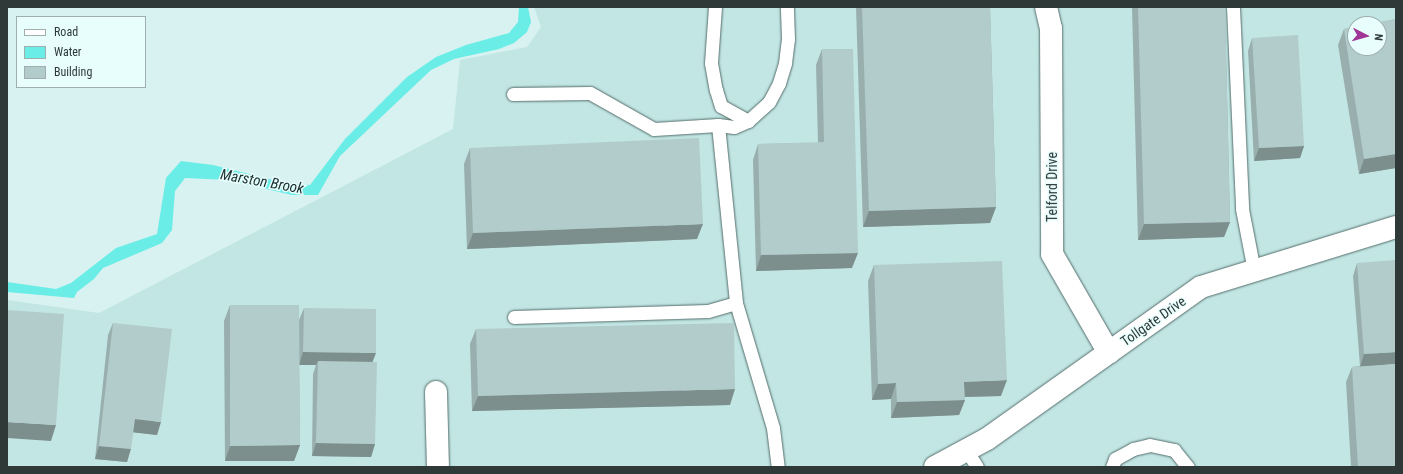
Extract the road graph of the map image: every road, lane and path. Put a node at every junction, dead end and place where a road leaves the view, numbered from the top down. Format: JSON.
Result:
{"nodes":[{"id":1,"x":715,"y":7,"type":"edge"},
{"id":2,"x":787,"y":7,"type":"edge"},
{"id":3,"x":1046,"y":7,"type":"edge"},
{"id":4,"x":1233,"y":7,"type":"edge"},
{"id":5,"x":513,"y":94,"type":"dead end"},
{"id":6,"x":748,"y":121,"type":"junction"},
{"id":7,"x":718,"y":125,"type":"junction"},
{"id":8,"x":1396,"y":227,"type":"edge"},
{"id":9,"x":1254,"y":271,"type":"junction"},
{"id":10,"x":736,"y":303,"type":"junction"},
{"id":11,"x":514,"y":317,"type":"dead end"},
{"id":12,"x":1109,"y":353,"type":"junction"},
{"id":13,"x":436,"y":392,"type":"dead end"},
{"id":14,"x":972,"y":459,"type":"edge"},
{"id":15,"x":438,"y":467,"type":"edge"},
{"id":16,"x":778,"y":467,"type":"edge"},
{"id":17,"x":935,"y":467,"type":"edge"},
{"id":18,"x":1112,"y":467,"type":"edge"},
{"id":19,"x":1188,"y":467,"type":"edge"}],
"edges":[{"from":1,"to":6,"type":"lane"},
{"from":2,"to":6,"type":"lane"},
{"from":3,"to":12,"type":"street","name":"Telford Drive"},
{"from":4,"to":9,"type":"lane"},
{"from":5,"to":7,"type":"lane"},
{"from":6,"to":7,"type":"lane"},
{"from":7,"to":10,"type":"lane"},
{"from":8,"to":9,"type":"street","name":"Tollgate Drive"},
{"from":9,"to":12,"type":"street","name":"Tollgate Drive"},
{"from":10,"to":11,"type":"lane"},
{"from":10,"to":16,"type":"lane"},
{"from":12,"to":14,"type":"street","name":"Tollgate Drive"},
{"from":13,"to":15,"type":"street"},
{"from":14,"to":17,"type":"street","name":"Tollgate Drive"},
{"from":18,"to":19,"type":"lane"}]}
